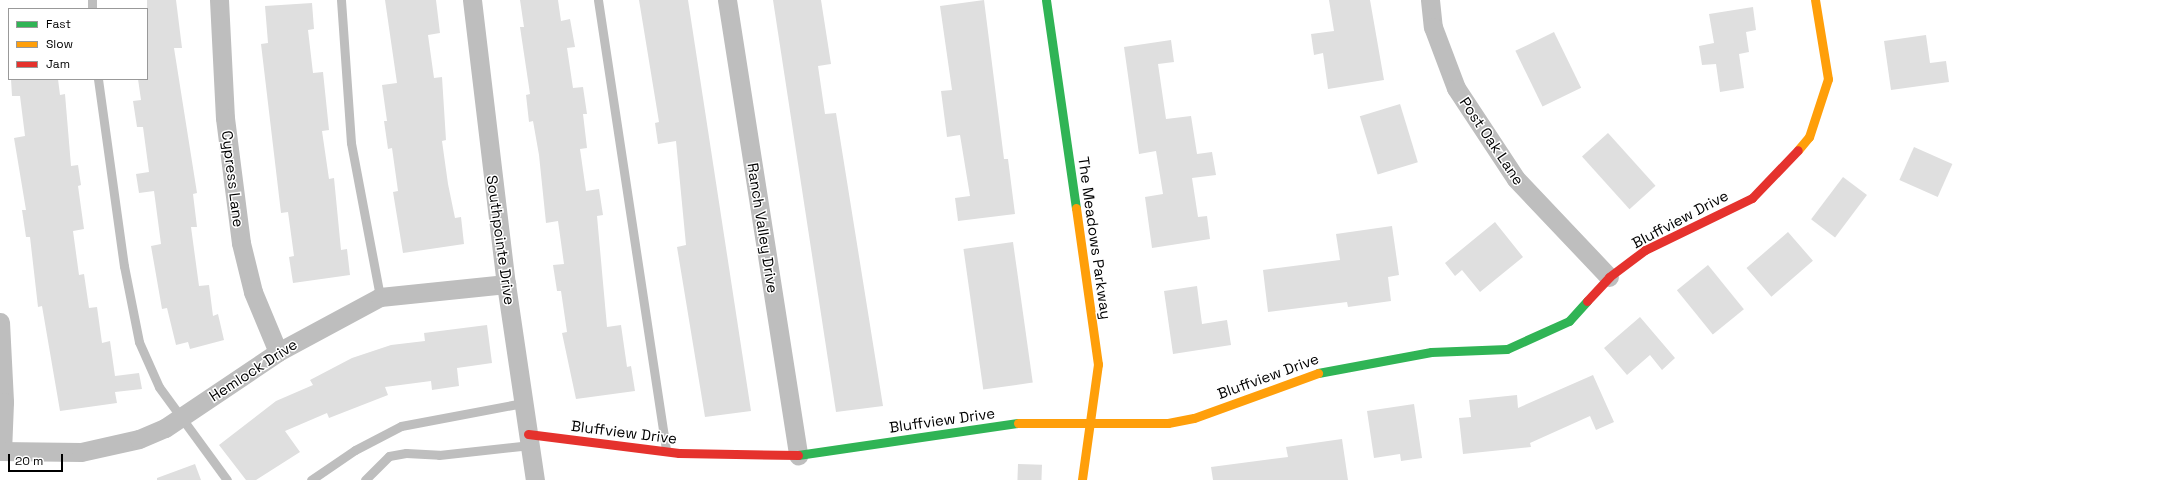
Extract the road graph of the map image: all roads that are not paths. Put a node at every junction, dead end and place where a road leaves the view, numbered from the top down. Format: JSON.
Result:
{"nodes":[{"id":1,"x":219,"y":0,"type":"edge"},
{"id":2,"x":341,"y":0,"type":"edge"},
{"id":3,"x":472,"y":0,"type":"edge"},
{"id":4,"x":598,"y":0,"type":"edge"},
{"id":5,"x":727,"y":0,"type":"edge"},
{"id":6,"x":1046,"y":0,"type":"edge"},
{"id":7,"x":1430,"y":0,"type":"edge"},
{"id":8,"x":1815,"y":0,"type":"edge"},
{"id":9,"x":98,"y":80,"type":"edge"},
{"id":10,"x":1609,"y":278,"type":"junction"},
{"id":11,"x":506,"y":284,"type":"junction"},
{"id":12,"x":380,"y":297,"type":"junction"},
{"id":13,"x":0,"y":322,"type":"edge"},
{"id":14,"x":278,"y":352,"type":"junction"},
{"id":15,"x":523,"y":403,"type":"junction"},
{"id":16,"x":179,"y":418,"type":"junction"},
{"id":17,"x":1093,"y":420,"type":"junction"},
{"id":18,"x":529,"y":439,"type":"junction"},
{"id":19,"x":1,"y":451,"type":"edge"},
{"id":20,"x":666,"y":451,"type":"junction"},
{"id":21,"x":798,"y":455,"type":"junction"},
{"id":22,"x":227,"y":480,"type":"edge"},
{"id":23,"x":311,"y":480,"type":"edge"},
{"id":24,"x":365,"y":480,"type":"edge"},
{"id":25,"x":535,"y":480,"type":"edge"},
{"id":26,"x":1082,"y":480,"type":"edge"}],
"edges":[{"from":1,"to":14,"type":"street","name":"Cypress Lane"},
{"from":2,"to":12,"type":"lane"},
{"from":3,"to":11,"type":"street","name":"Southpointe Drive"},
{"from":4,"to":20,"type":"lane"},
{"from":5,"to":21,"type":"street","name":"Ranch Valley Drive"},
{"from":6,"to":17,"type":"street","name":"The Meadows Parkway"},
{"from":7,"to":10,"type":"street","name":"Post Oak Lane"},
{"from":8,"to":10,"type":"street","name":"Bluffview Drive"},
{"from":9,"to":16,"type":"lane"},
{"from":10,"to":17,"type":"street","name":"Bluffview Drive"},
{"from":11,"to":12,"type":"street","name":"Hemlock Drive"},
{"from":11,"to":15,"type":"street","name":"Southpointe Drive"},
{"from":12,"to":14,"type":"street","name":"Hemlock Drive"},
{"from":13,"to":19,"type":"street"},
{"from":14,"to":16,"type":"street","name":"Hemlock Drive"},
{"from":15,"to":18,"type":"street","name":"Southpointe Drive"},
{"from":15,"to":23,"type":"lane"},
{"from":16,"to":19,"type":"street","name":"Hemlock Drive"},
{"from":16,"to":22,"type":"lane"},
{"from":17,"to":21,"type":"street","name":"Bluffview Drive"},
{"from":17,"to":26,"type":"street","name":"The Meadows Parkway"},
{"from":18,"to":20,"type":"street","name":"Bluffview Drive"},
{"from":18,"to":24,"type":"lane"},
{"from":18,"to":25,"type":"street","name":"Southpointe Drive"},
{"from":20,"to":21,"type":"street","name":"Bluffview Drive"}]}
